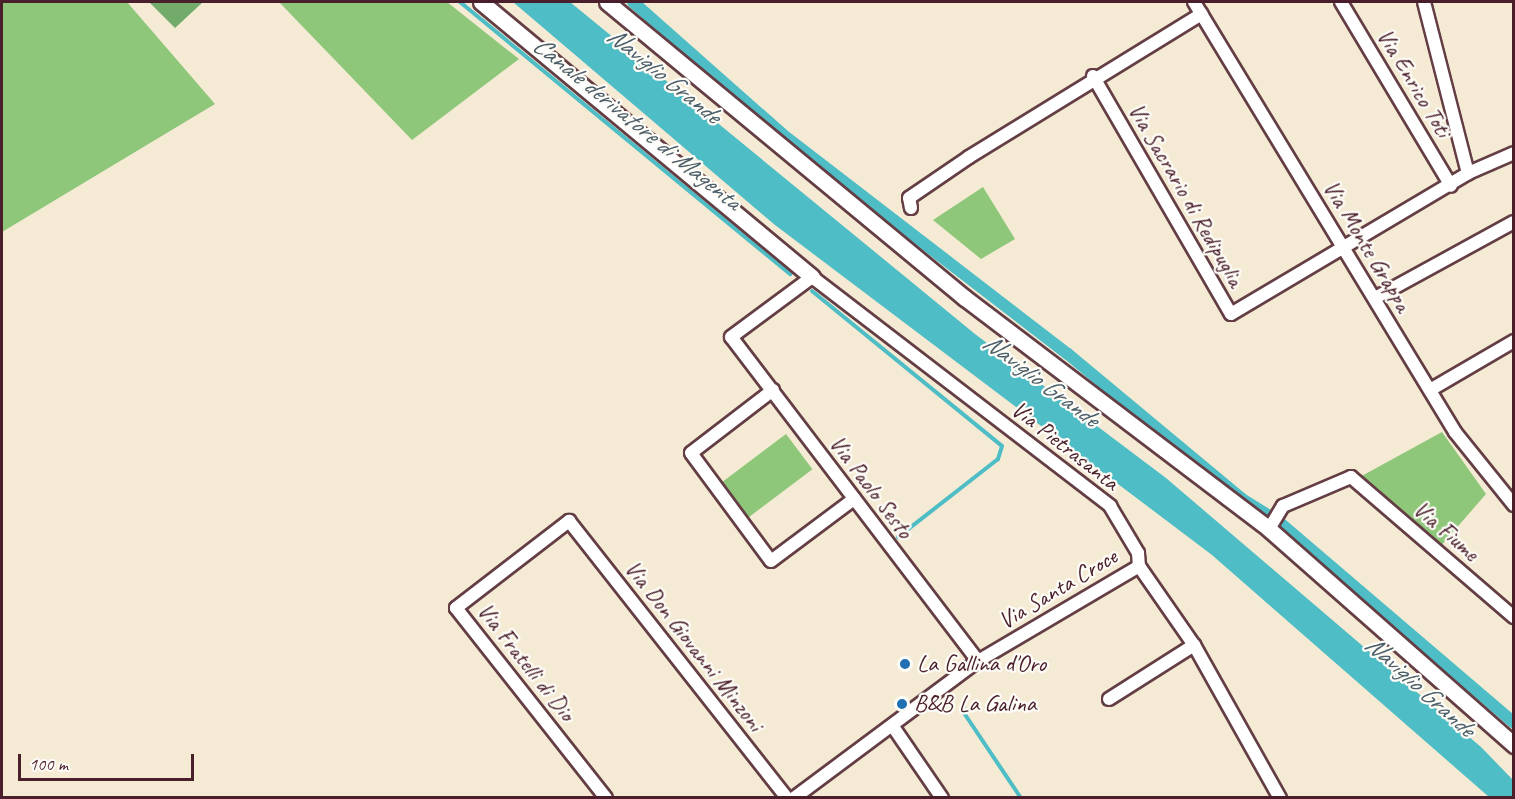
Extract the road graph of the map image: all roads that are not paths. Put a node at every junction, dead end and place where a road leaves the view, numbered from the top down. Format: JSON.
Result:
{"nodes":[{"id":1,"x":481,"y":2,"type":"edge"},
{"id":2,"x":607,"y":2,"type":"edge"},
{"id":3,"x":1194,"y":2,"type":"edge"},
{"id":4,"x":1341,"y":2,"type":"edge"},
{"id":5,"x":1424,"y":2,"type":"edge"},
{"id":6,"x":1201,"y":14,"type":"junction"},
{"id":7,"x":1093,"y":76,"type":"junction"},
{"id":8,"x":1514,"y":153,"type":"edge"},
{"id":9,"x":1468,"y":173,"type":"junction"},
{"id":10,"x":1451,"y":186,"type":"junction"},
{"id":11,"x":911,"y":208,"type":"dead end"},
{"id":12,"x":1514,"y":222,"type":"edge"},
{"id":13,"x":1346,"y":250,"type":"junction"},
{"id":14,"x":812,"y":277,"type":"junction"},
{"id":15,"x":1375,"y":298,"type":"junction"},
{"id":16,"x":1514,"y":341,"type":"edge"},
{"id":17,"x":773,"y":390,"type":"junction"},
{"id":18,"x":1430,"y":390,"type":"junction"},
{"id":19,"x":1511,"y":498,"type":"edge"},
{"id":20,"x":854,"y":499,"type":"junction"},
{"id":21,"x":569,"y":521,"type":"joint"},
{"id":22,"x":1273,"y":522,"type":"junction"},
{"id":23,"x":1139,"y":566,"type":"junction"},
{"id":24,"x":1514,"y":617,"type":"edge"},
{"id":25,"x":1194,"y":645,"type":"junction"},
{"id":26,"x":978,"y":661,"type":"junction"},
{"id":27,"x":1109,"y":699,"type":"dead end"},
{"id":28,"x":894,"y":728,"type":"junction"},
{"id":29,"x":1514,"y":745,"type":"edge"},
{"id":30,"x":808,"y":794,"type":"edge"},
{"id":31,"x":606,"y":798,"type":"edge"},
{"id":32,"x":787,"y":798,"type":"edge"},
{"id":33,"x":794,"y":798,"type":"edge"},
{"id":34,"x":942,"y":798,"type":"edge"},
{"id":35,"x":1280,"y":798,"type":"edge"}],
"edges":[{"from":1,"to":14,"type":"street"},
{"from":2,"to":22,"type":"street"},
{"from":3,"to":6,"type":"street","name":"Via Monte Grappa"},
{"from":4,"to":10,"type":"street","name":"Via Enrico Toti"},
{"from":5,"to":9,"type":"street"},
{"from":6,"to":7,"type":"street"},
{"from":6,"to":13,"type":"street","name":"Via Monte Grappa"},
{"from":7,"to":11,"type":"street"},
{"from":7,"to":13,"type":"street","name":"Via Sacrario di Redipuglia"},
{"from":8,"to":9,"type":"street"},
{"from":9,"to":10,"type":"street"},
{"from":10,"to":13,"type":"street"},
{"from":12,"to":15,"type":"street"},
{"from":13,"to":15,"type":"street","name":"Via Monte Grappa"},
{"from":14,"to":17,"type":"street","name":"Via Paolo Sesto"},
{"from":14,"to":23,"type":"street","name":"Via Pietrasanta"},
{"from":15,"to":18,"type":"street","name":"Via Monte Grappa"},
{"from":16,"to":18,"type":"street"},
{"from":17,"to":20,"type":"street","name":"Via Paolo Sesto"},
{"from":17,"to":20,"type":"street"},
{"from":18,"to":19,"type":"street","name":"Via Monte Grappa"},
{"from":20,"to":26,"type":"street","name":"Via Paolo Sesto"},
{"from":21,"to":31,"type":"street","name":"Via Fratelli di Dio"},
{"from":21,"to":32,"type":"street","name":"Via Don Giovanni Minzoni"},
{"from":22,"to":24,"type":"street","name":"Via Fiume"},
{"from":22,"to":29,"type":"street"},
{"from":23,"to":25,"type":"street","name":"Via Pietrasanta"},
{"from":23,"to":26,"type":"street","name":"Via Santa Croce"},
{"from":25,"to":27,"type":"street"},
{"from":25,"to":35,"type":"street","name":"Via Pietrasanta"},
{"from":26,"to":28,"type":"street","name":"Via Santa Croce"},
{"from":28,"to":30,"type":"street","name":"Via Santa Croce"},
{"from":28,"to":34,"type":"street"},
{"from":30,"to":33,"type":"street","name":"Via Santa Croce"}]}
